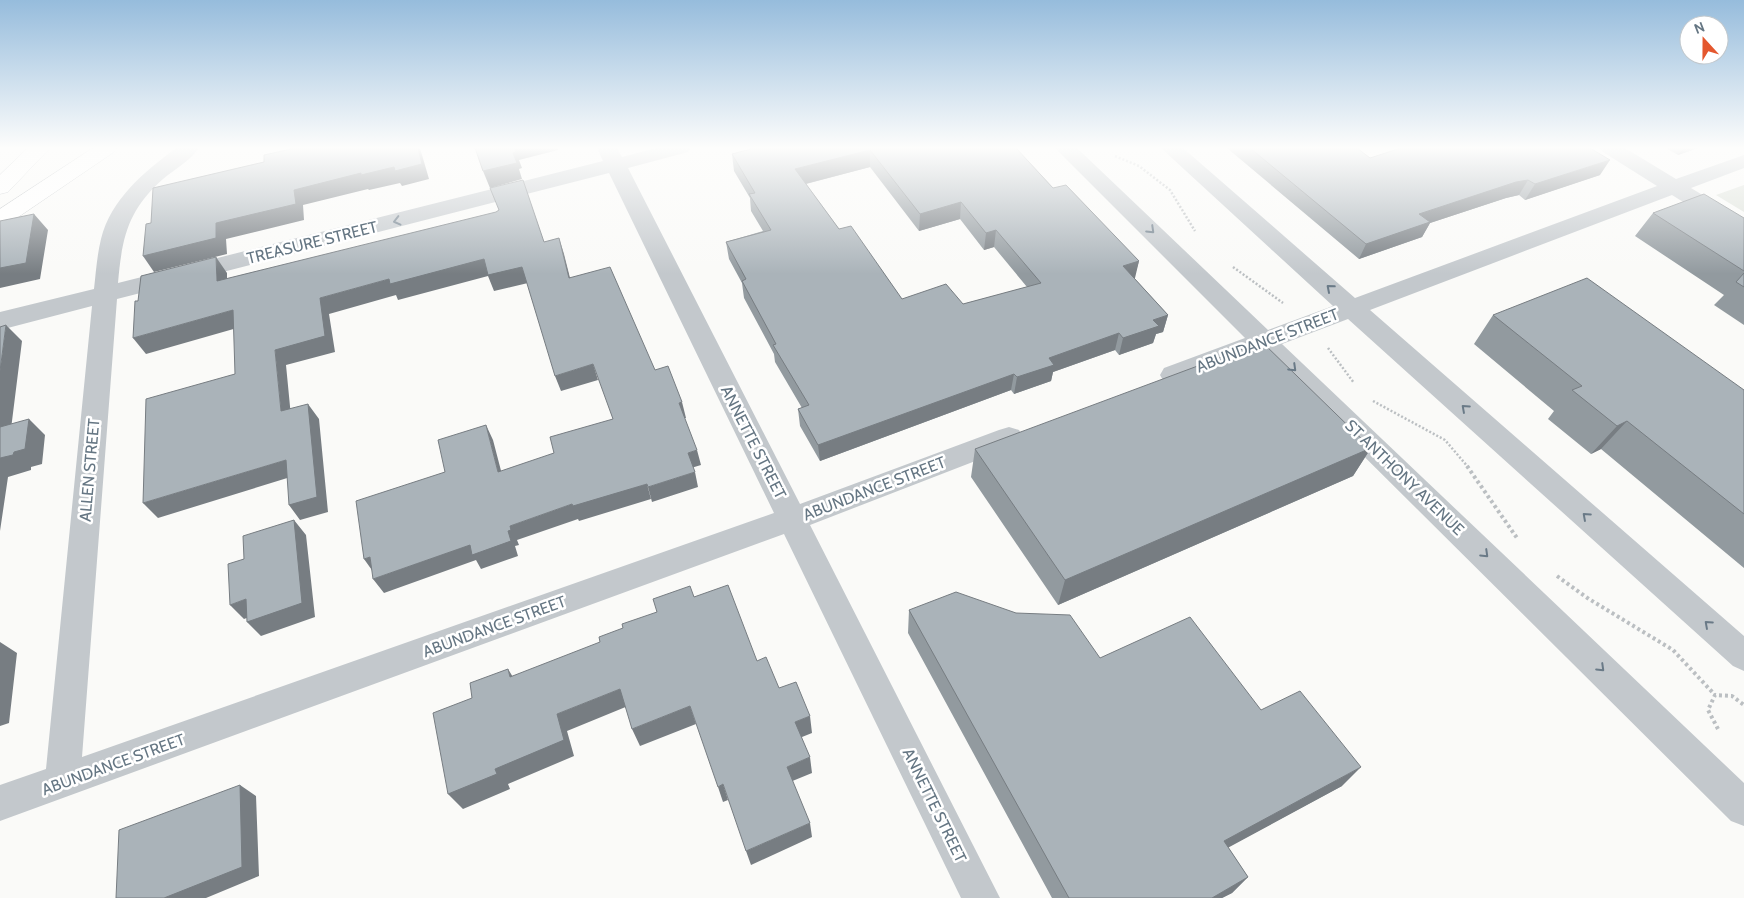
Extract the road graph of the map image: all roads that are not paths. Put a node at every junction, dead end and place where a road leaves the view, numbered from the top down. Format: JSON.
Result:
{"nodes":[{"id":1,"x":44,"y":190,"type":"edge"},
{"id":2,"x":141,"y":190,"type":"edge"},
{"id":3,"x":490,"y":190,"type":"edge"},
{"id":4,"x":627,"y":190,"type":"edge"},
{"id":5,"x":1109,"y":190,"type":"edge"},
{"id":6,"x":1219,"y":190,"type":"edge"},
{"id":7,"x":1666,"y":190,"type":"edge"},
{"id":8,"x":1679,"y":190,"type":"edge"},
{"id":9,"x":0,"y":219,"type":"edge"},
{"id":10,"x":1744,"y":230,"type":"edge"},
{"id":11,"x":105,"y":295,"type":"junction"},
{"id":12,"x":1353,"y":308,"type":"junction"},
{"id":13,"x":0,"y":321,"type":"edge"},
{"id":14,"x":1266,"y":341,"type":"junction"},
{"id":15,"x":1145,"y":386,"type":"edge"},
{"id":16,"x":1034,"y":428,"type":"edge"},
{"id":17,"x":792,"y":519,"type":"junction"},
{"id":18,"x":1744,"y":656,"type":"edge"},
{"id":19,"x":62,"y":782,"type":"junction"},
{"id":20,"x":0,"y":803,"type":"edge"},
{"id":21,"x":1744,"y":808,"type":"edge"},
{"id":22,"x":981,"y":898,"type":"edge"}],
"edges":[{"from":1,"to":9,"type":"main road"},
{"from":2,"to":11,"type":"street","name":"ALLEN STREET"},
{"from":3,"to":11,"type":"street","name":"TREASURE STREET","one_way":true},
{"from":4,"to":17,"type":"street","name":"ANNETTE STREET"},
{"from":5,"to":14,"type":"street","name":"ST ANTHONY AVENUE","one_way":true},
{"from":12,"to":6,"type":"street","one_way":true},
{"from":7,"to":12,"type":"street","name":"ABUNDANCE STREET"},
{"from":8,"to":10,"type":"street"},
{"from":11,"to":13,"type":"street","name":"TREASURE STREET"},
{"from":11,"to":19,"type":"street","name":"ALLEN STREET"},
{"from":12,"to":14,"type":"street","name":"ABUNDANCE STREET"},
{"from":18,"to":12,"type":"street","one_way":true},
{"from":14,"to":15,"type":"street","name":"ABUNDANCE STREET"},
{"from":14,"to":21,"type":"street","name":"ST ANTHONY AVENUE","one_way":true},
{"from":16,"to":17,"type":"street","name":"ABUNDANCE STREET"},
{"from":17,"to":19,"type":"street","name":"ABUNDANCE STREET"},
{"from":17,"to":22,"type":"street","name":"ANNETTE STREET"},
{"from":19,"to":20,"type":"street","name":"ABUNDANCE STREET"}]}
